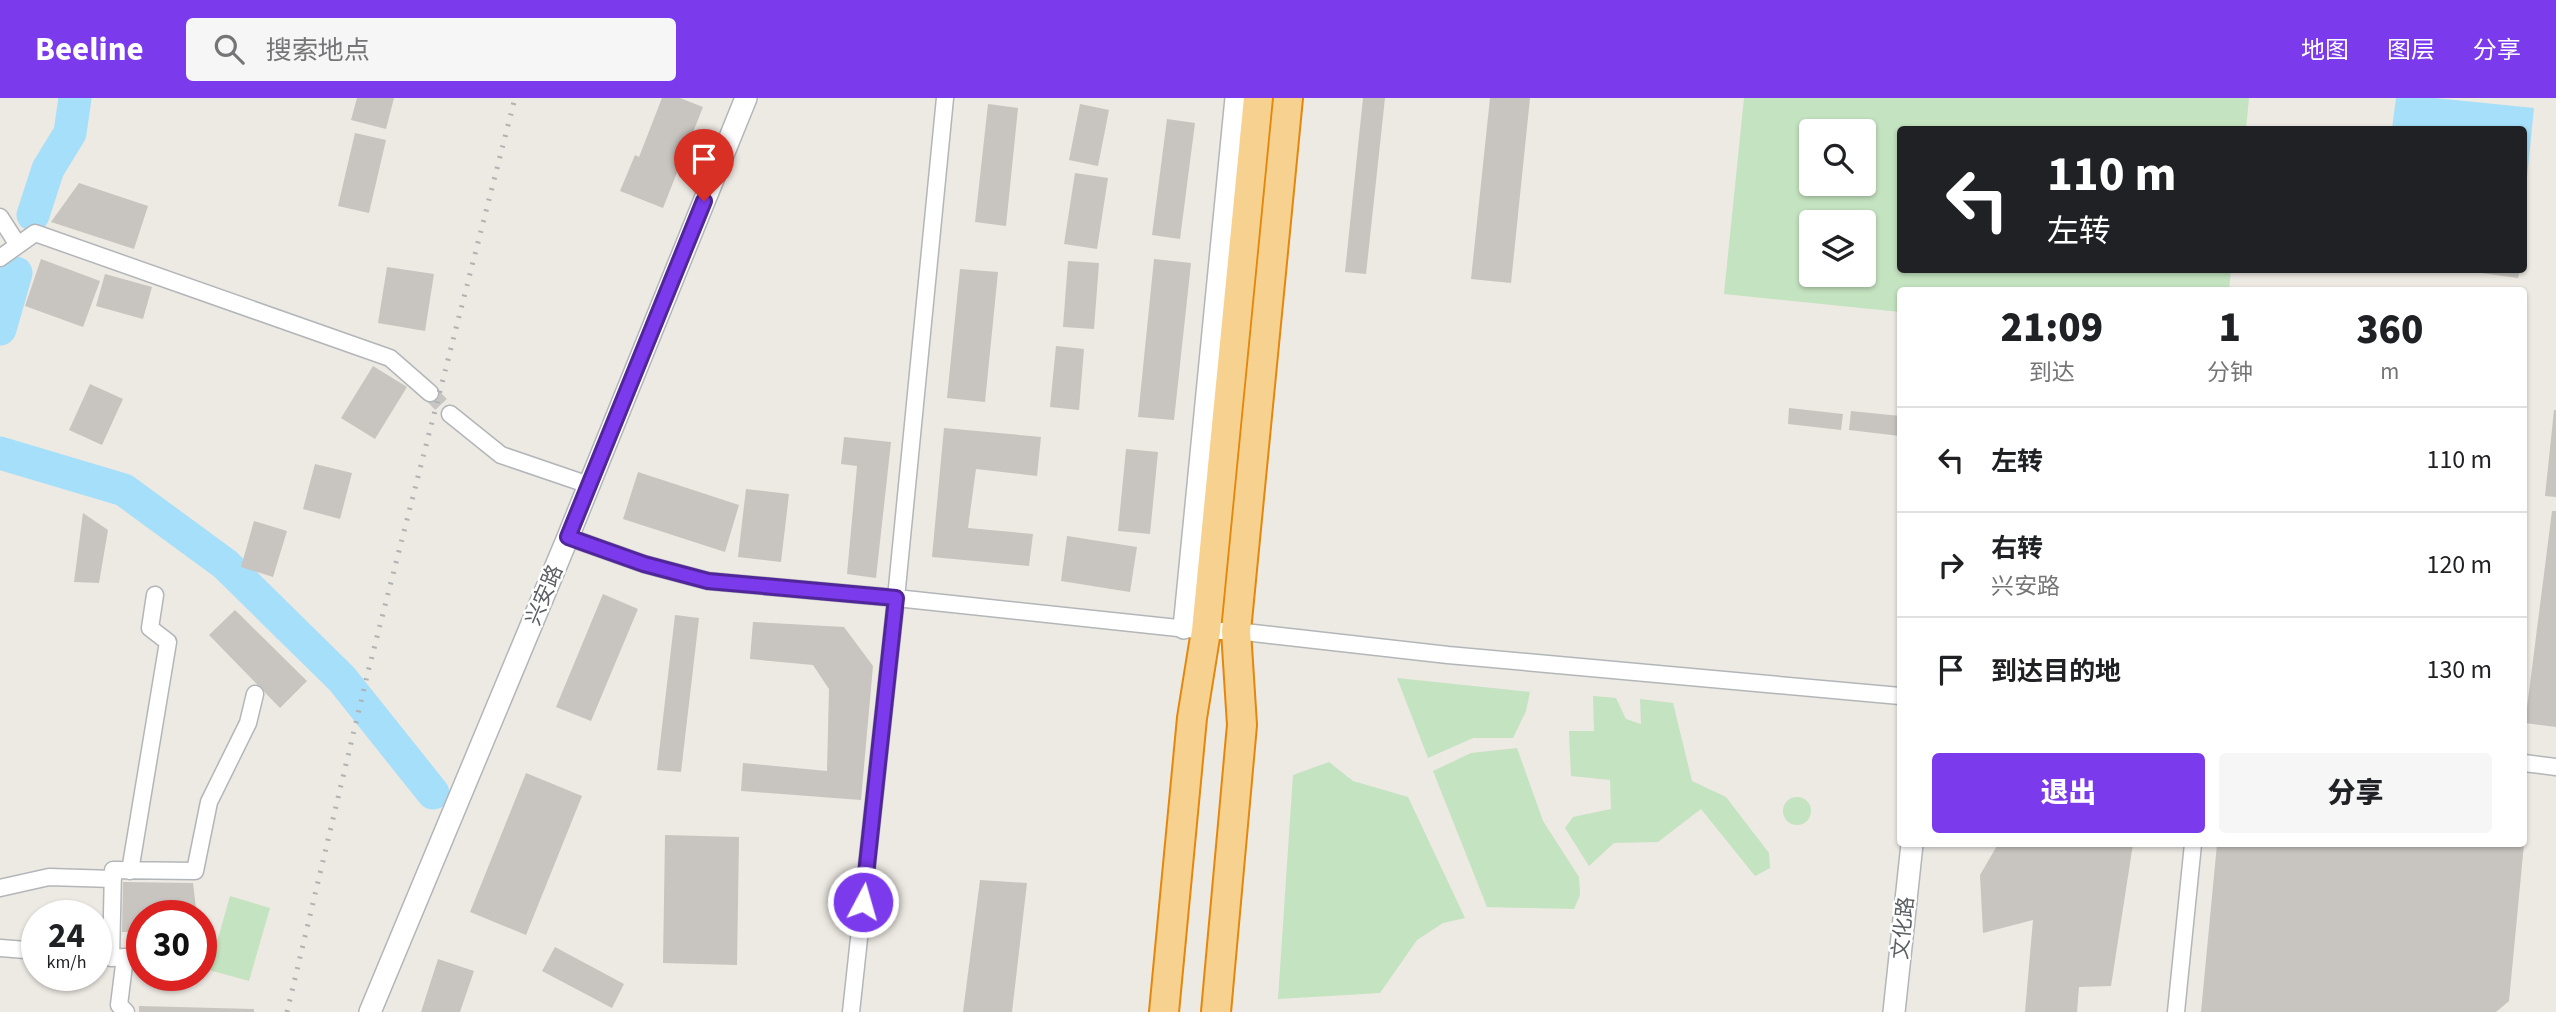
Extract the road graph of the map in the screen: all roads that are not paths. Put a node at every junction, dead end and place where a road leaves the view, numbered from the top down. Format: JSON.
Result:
{"nodes":[{"id":1,"x":746,"y":98,"type":"edge"},
{"id":2,"x":945,"y":98,"type":"edge"},
{"id":3,"x":1236,"y":98,"type":"edge"},
{"id":4,"x":1258,"y":98,"type":"edge"},
{"id":5,"x":1288,"y":98,"type":"edge"},
{"id":6,"x":0,"y":217,"type":"edge"},
{"id":7,"x":18,"y":245,"type":"junction"},
{"id":8,"x":0,"y":258,"type":"edge"},
{"id":9,"x":430,"y":393,"type":"tunnel mouth"},
{"id":10,"x":450,"y":414,"type":"tunnel mouth"},
{"id":11,"x":589,"y":485,"type":"junction"},
{"id":12,"x":568,"y":537,"type":"junction"},
{"id":13,"x":155,"y":595,"type":"dead end"},
{"id":14,"x":896,"y":598,"type":"junction"},
{"id":15,"x":1195,"y":629,"type":"junction"},
{"id":16,"x":1236,"y":631,"type":"junction"},
{"id":17,"x":255,"y":694,"type":"dead end"},
{"id":18,"x":1897,"y":696,"type":"edge"},
{"id":19,"x":2527,"y":763,"type":"edge"},
{"id":20,"x":2556,"y":766,"type":"edge"},
{"id":21,"x":1912,"y":847,"type":"edge"},
{"id":22,"x":2193,"y":847,"type":"edge"},
{"id":23,"x":130,"y":871,"type":"junction"},
{"id":24,"x":113,"y":879,"type":"junction"},
{"id":25,"x":0,"y":888,"type":"edge"},
{"id":26,"x":111,"y":900,"type":"edge"},
{"id":27,"x":1,"y":948,"type":"edge"},
{"id":28,"x":21,"y":950,"type":"edge"},
{"id":29,"x":112,"y":958,"type":"edge"},
{"id":30,"x":126,"y":1012,"type":"edge"},
{"id":31,"x":370,"y":1012,"type":"edge"},
{"id":32,"x":850,"y":1012,"type":"edge"},
{"id":33,"x":1164,"y":1012,"type":"edge"},
{"id":34,"x":1216,"y":1012,"type":"edge"},
{"id":35,"x":1894,"y":1012,"type":"edge"},
{"id":36,"x":2176,"y":1012,"type":"edge"}],
"edges":[{"from":1,"to":11,"type":"street","name":"兴安路"},
{"from":2,"to":14,"type":"street"},
{"from":3,"to":15,"type":"street"},
{"from":4,"to":15,"type":"highway"},
{"from":5,"to":16,"type":"highway"},
{"from":6,"to":7,"type":"street"},
{"from":7,"to":8,"type":"street"},
{"from":7,"to":9,"type":"street"},
{"from":10,"to":11,"type":"street"},
{"from":11,"to":12,"type":"street","name":"兴安路"},
{"from":12,"to":14,"type":"street"},
{"from":12,"to":31,"type":"street","name":"兴安路"},
{"from":13,"to":23,"type":"street"},
{"from":14,"to":15,"type":"street"},
{"from":14,"to":32,"type":"street"},
{"from":15,"to":16,"type":"street"},
{"from":15,"to":33,"type":"highway"},
{"from":16,"to":18,"type":"street"},
{"from":16,"to":34,"type":"highway"},
{"from":17,"to":23,"type":"street"},
{"from":19,"to":20,"type":"street"},
{"from":21,"to":35,"type":"street","name":"文化路"},
{"from":22,"to":36,"type":"street"},
{"from":23,"to":24,"type":"street"},
{"from":24,"to":25,"type":"street"},
{"from":24,"to":26,"type":"street"},
{"from":27,"to":28,"type":"street"},
{"from":29,"to":30,"type":"street"}]}
